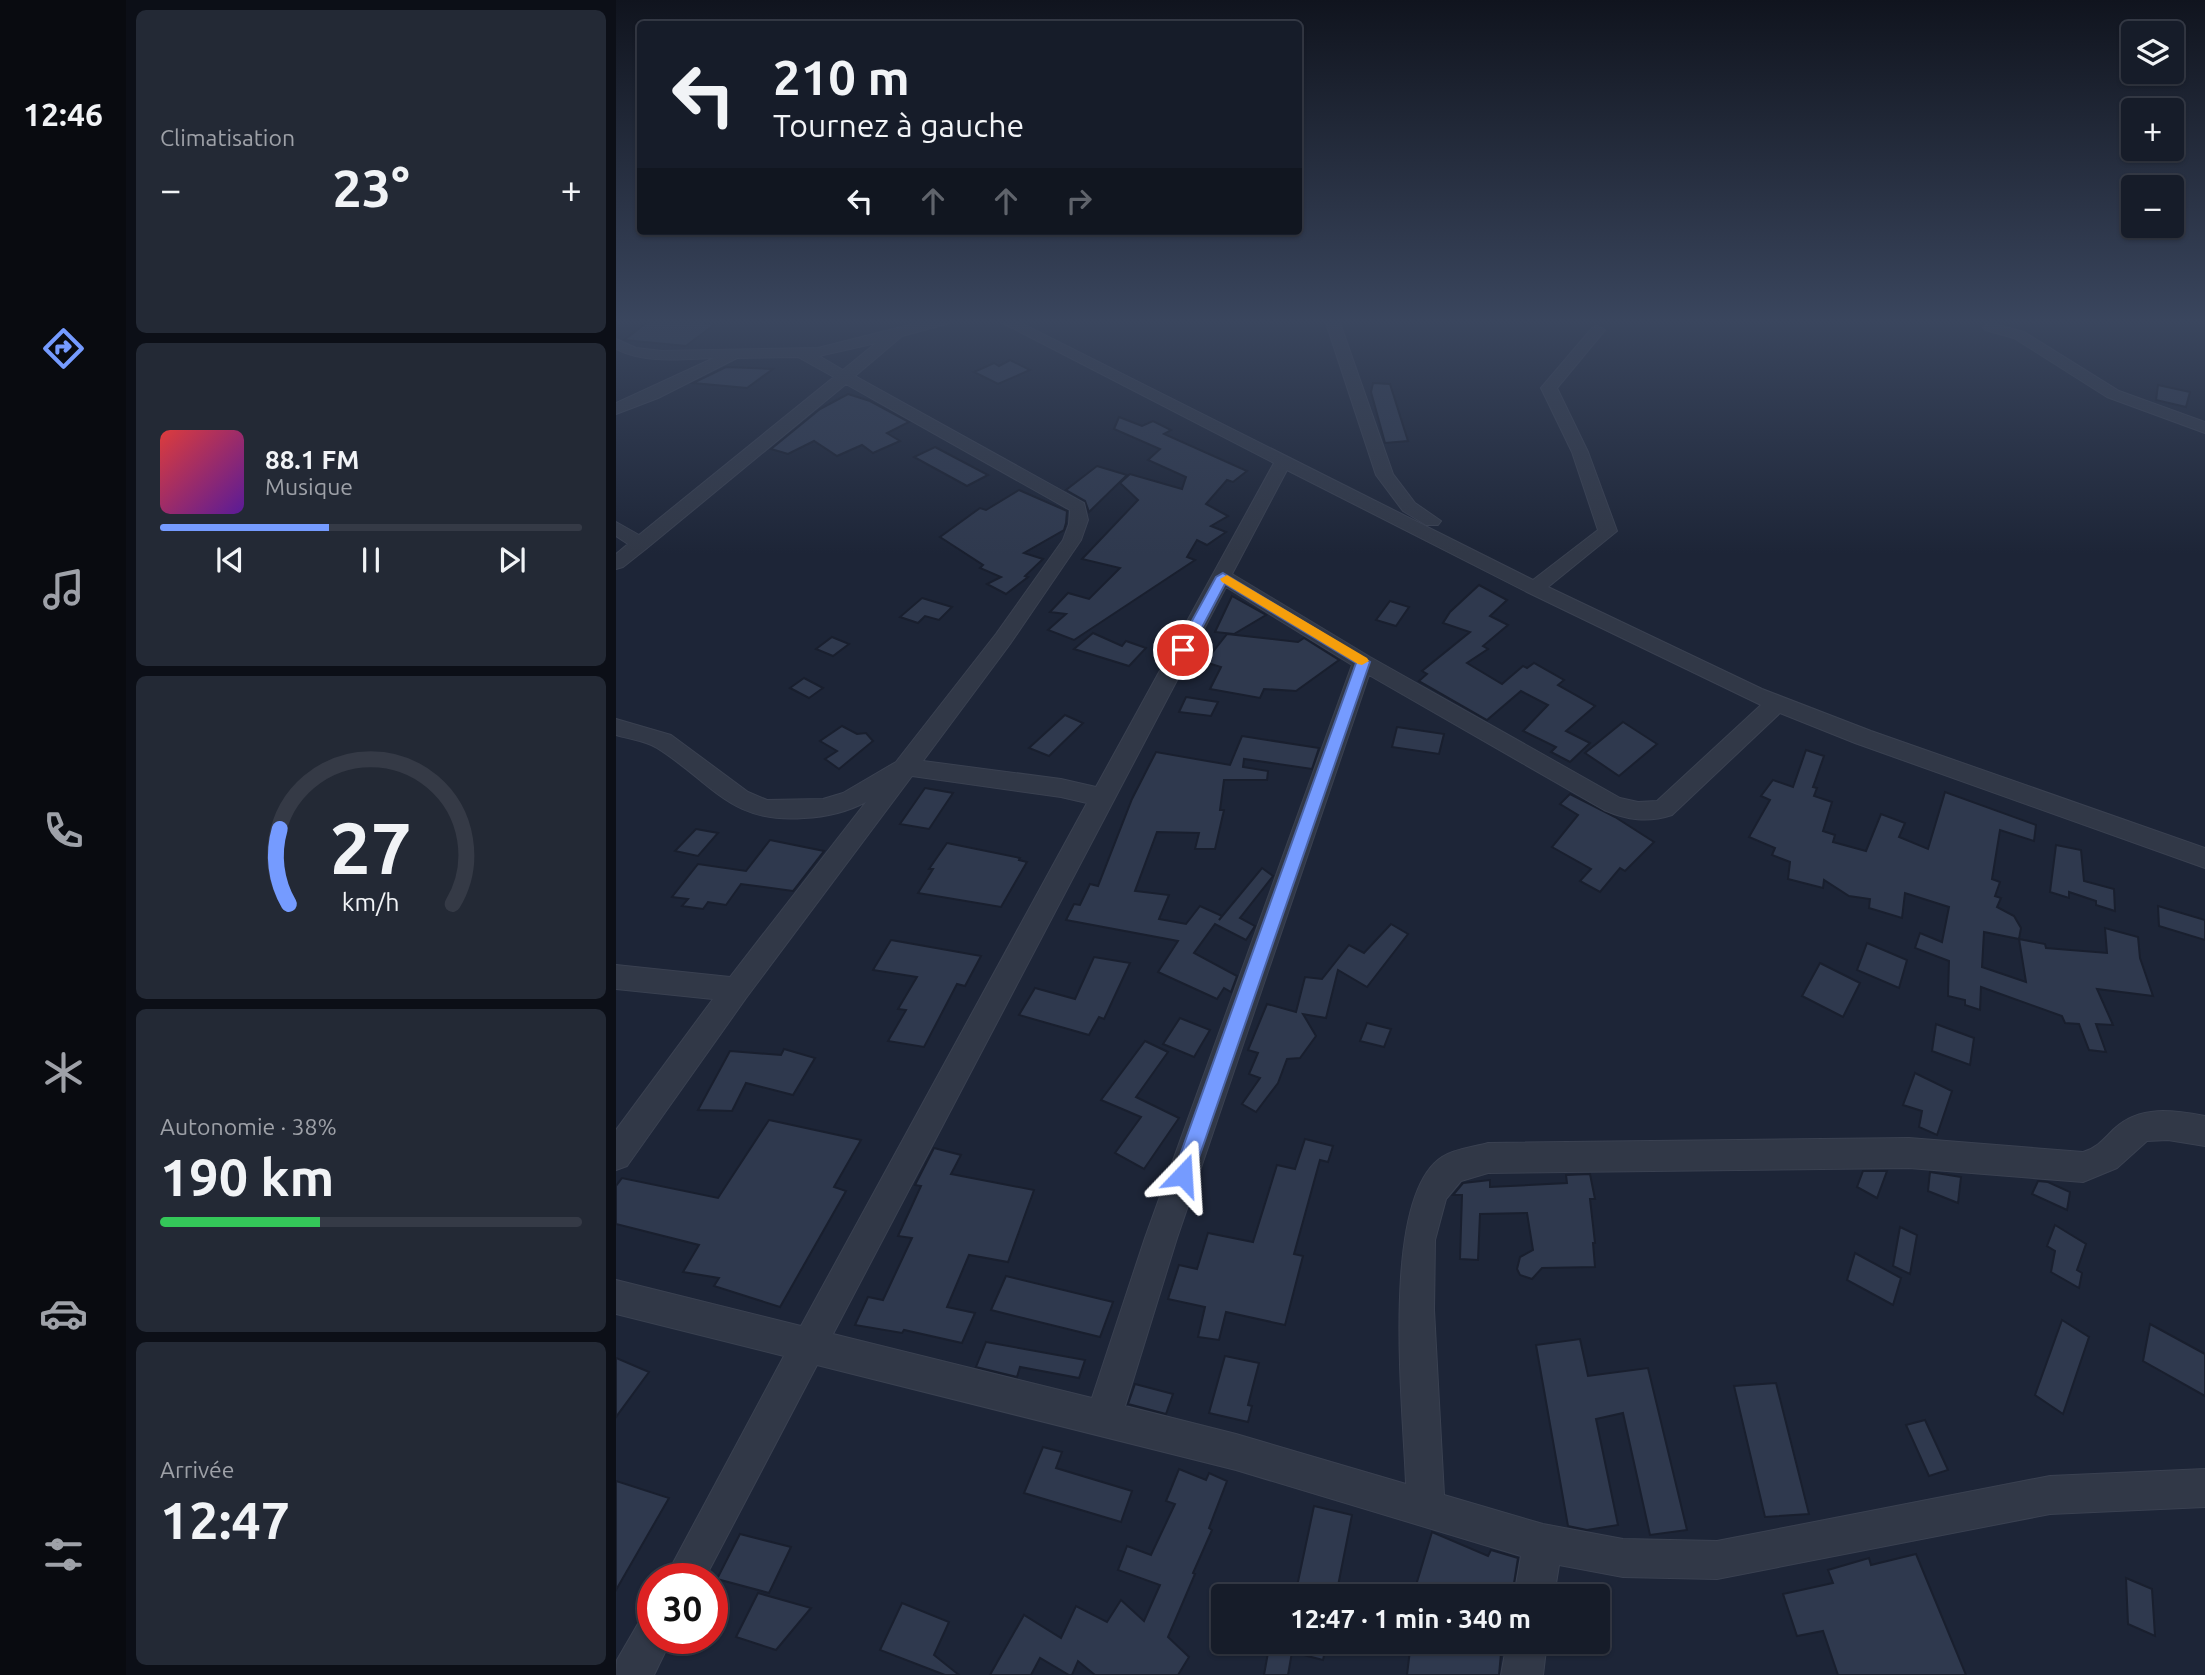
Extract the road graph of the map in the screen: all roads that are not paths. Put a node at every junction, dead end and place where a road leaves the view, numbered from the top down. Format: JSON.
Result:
{"nodes":[{"id":1,"x":646,"y":398,"type":"edge"},
{"id":2,"x":819,"y":398,"type":"edge"},
{"id":3,"x":883,"y":398,"type":"edge"},
{"id":4,"x":1160,"y":398,"type":"edge"},
{"id":5,"x":1359,"y":398,"type":"edge"},
{"id":6,"x":1554,"y":398,"type":"edge"},
{"id":7,"x":2124,"y":398,"type":"edge"},
{"id":8,"x":616,"y":409,"type":"edge"},
{"id":9,"x":2205,"y":428,"type":"edge"},
{"id":10,"x":1284,"y":460,"type":"junction"},
{"id":11,"x":1385,"y":475,"type":"junction"},
{"id":12,"x":1351,"y":495,"type":"junction"},
{"id":13,"x":616,"y":528,"type":"edge"},
{"id":14,"x":640,"y":544,"type":"junction"},
{"id":15,"x":616,"y":563,"type":"edge"},
{"id":16,"x":1223,"y":577,"type":"junction"},
{"id":17,"x":1542,"y":582,"type":"junction"},
{"id":18,"x":1363,"y":662,"type":"junction"},
{"id":19,"x":1776,"y":704,"type":"junction"},
{"id":20,"x":616,"y":727,"type":"edge"},
{"id":21,"x":907,"y":767,"type":"junction"},
{"id":22,"x":1104,"y":798,"type":"junction"},
{"id":23,"x":2205,"y":858,"type":"edge"},
{"id":24,"x":616,"y":977,"type":"edge"},
{"id":25,"x":736,"y":990,"type":"junction"},
{"id":26,"x":2205,"y":1131,"type":"edge"},
{"id":27,"x":616,"y":1155,"type":"edge"},
{"id":28,"x":616,"y":1297,"type":"edge"},
{"id":29,"x":809,"y":1346,"type":"junction"},
{"id":30,"x":1103,"y":1419,"type":"junction"},
{"id":31,"x":2205,"y":1488,"type":"edge"},
{"id":32,"x":1426,"y":1509,"type":"junction"},
{"id":33,"x":1543,"y":1543,"type":"junction"},
{"id":34,"x":692,"y":1563,"type":"edge"},
{"id":35,"x":1536,"y":1584,"type":"edge"},
{"id":36,"x":643,"y":1654,"type":"edge"},
{"id":37,"x":1525,"y":1654,"type":"edge"},
{"id":38,"x":632,"y":1675,"type":"edge"},
{"id":39,"x":1522,"y":1675,"type":"edge"}],
"edges":[{"from":1,"to":8,"type":"street"},
{"from":2,"to":14,"type":"street"},
{"from":3,"to":21,"type":"street"},
{"from":4,"to":10,"type":"street"},
{"from":5,"to":11,"type":"street"},
{"from":6,"to":17,"type":"street"},
{"from":7,"to":9,"type":"street"},
{"from":10,"to":12,"type":"street"},
{"from":10,"to":16,"type":"street"},
{"from":11,"to":12,"type":"street"},
{"from":11,"to":17,"type":"street"},
{"from":12,"to":17,"type":"street"},
{"from":13,"to":14,"type":"street"},
{"from":14,"to":15,"type":"street"},
{"from":16,"to":18,"type":"street"},
{"from":16,"to":22,"type":"street"},
{"from":17,"to":19,"type":"street"},
{"from":18,"to":19,"type":"street"},
{"from":18,"to":30,"type":"street"},
{"from":19,"to":23,"type":"street"},
{"from":20,"to":21,"type":"street"},
{"from":21,"to":22,"type":"street"},
{"from":21,"to":25,"type":"street"},
{"from":22,"to":29,"type":"street"},
{"from":24,"to":25,"type":"street"},
{"from":25,"to":27,"type":"street"},
{"from":26,"to":32,"type":"street"},
{"from":28,"to":29,"type":"street"},
{"from":29,"to":30,"type":"street"},
{"from":29,"to":34,"type":"street"},
{"from":30,"to":32,"type":"street"},
{"from":31,"to":33,"type":"street"},
{"from":32,"to":33,"type":"street"},
{"from":33,"to":35,"type":"street"},
{"from":36,"to":38,"type":"street"},
{"from":37,"to":39,"type":"street"}]}
